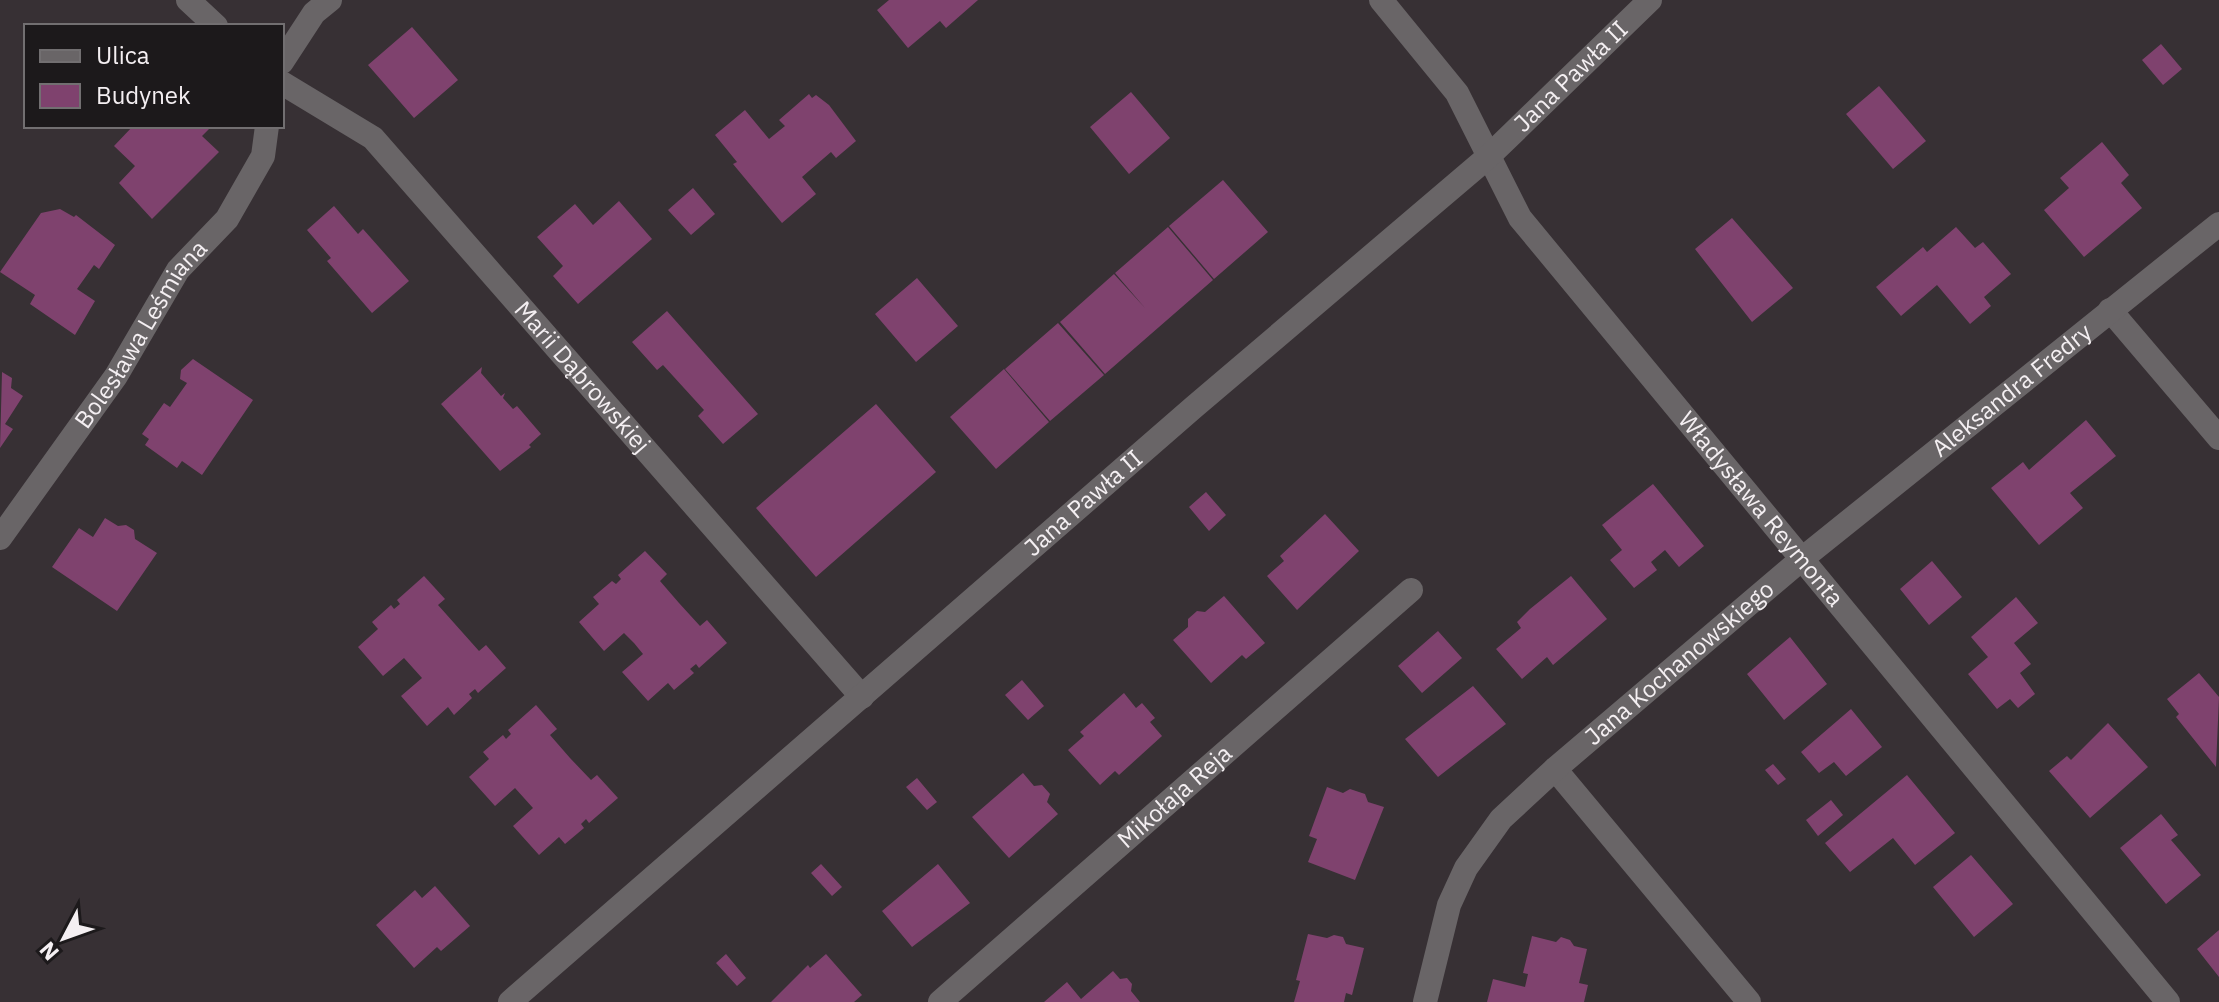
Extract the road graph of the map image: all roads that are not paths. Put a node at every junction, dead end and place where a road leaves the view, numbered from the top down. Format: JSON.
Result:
{"nodes":[{"id":1,"x":188,"y":0,"type":"edge"},
{"id":2,"x":330,"y":0,"type":"edge"},
{"id":3,"x":1381,"y":0,"type":"edge"},
{"id":4,"x":1650,"y":0,"type":"edge"},
{"id":5,"x":214,"y":24,"type":"edge"},
{"id":6,"x":284,"y":59,"type":"edge"},
{"id":7,"x":284,"y":84,"type":"edge"},
{"id":8,"x":267,"y":128,"type":"edge"},
{"id":9,"x":1488,"y":157,"type":"junction"},
{"id":10,"x":2219,"y":224,"type":"edge"},
{"id":11,"x":2110,"y":310,"type":"junction"},
{"id":12,"x":2219,"y":438,"type":"edge"},
{"id":13,"x":0,"y":538,"type":"edge"},
{"id":14,"x":1803,"y":558,"type":"junction"},
{"id":15,"x":1411,"y":590,"type":"dead end"},
{"id":16,"x":862,"y":697,"type":"junction"},
{"id":17,"x":1555,"y":769,"type":"junction"},
{"id":18,"x":510,"y":1002,"type":"edge"},
{"id":19,"x":940,"y":1002,"type":"edge"},
{"id":20,"x":1425,"y":1002,"type":"edge"},
{"id":21,"x":1749,"y":1002,"type":"edge"},
{"id":22,"x":2168,"y":1002,"type":"edge"}],
"edges":[{"from":1,"to":5,"type":"street"},
{"from":2,"to":6,"type":"street"},
{"from":3,"to":9,"type":"street","name":"Władysława Reymonta"},
{"from":4,"to":9,"type":"street","name":"Jana Pawła II"},
{"from":7,"to":16,"type":"street","name":"Marii Dąbrowskiej"},
{"from":8,"to":13,"type":"street","name":"Bolesława Leśmiana"},
{"from":9,"to":14,"type":"street","name":"Władysława Reymonta"},
{"from":9,"to":16,"type":"street","name":"Jana Pawła II"},
{"from":10,"to":11,"type":"street","name":"Aleksandra Fredry"},
{"from":11,"to":12,"type":"street"},
{"from":11,"to":14,"type":"street","name":"Aleksandra Fredry"},
{"from":14,"to":17,"type":"street","name":"Jana Kochanowskiego"},
{"from":14,"to":22,"type":"street","name":"Władysława Reymonta"},
{"from":15,"to":19,"type":"street","name":"Mikołaja Reja"},
{"from":16,"to":18,"type":"street","name":"Jana Pawła II"},
{"from":17,"to":20,"type":"street","name":"Jana Kochanowskiego"},
{"from":17,"to":21,"type":"street"}]}
